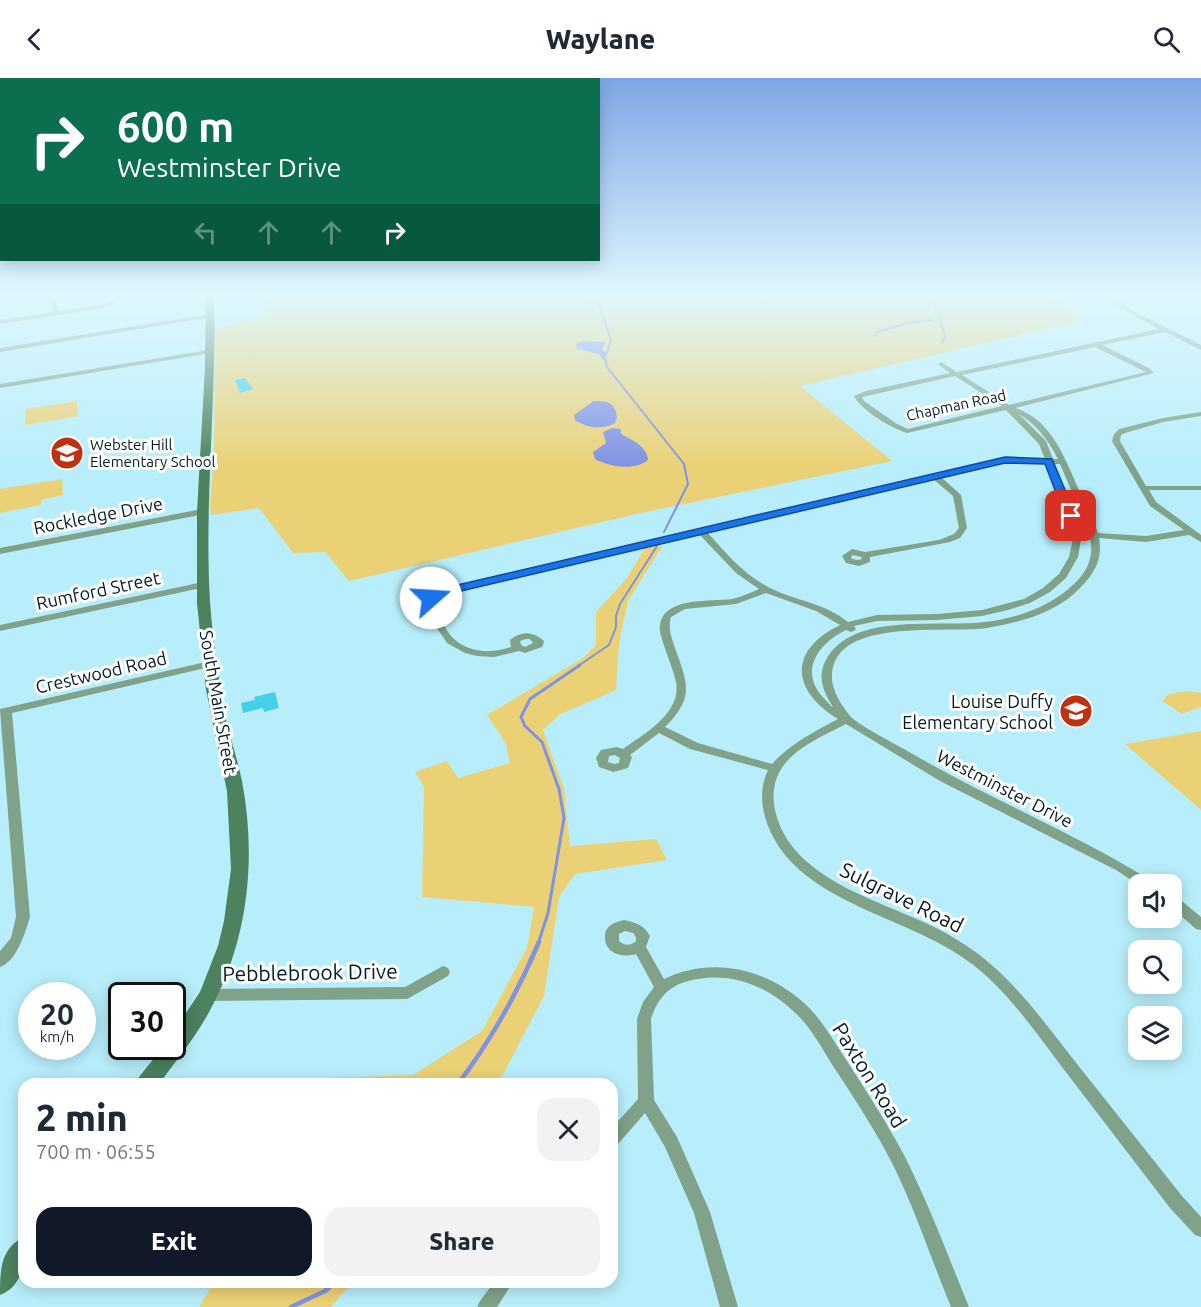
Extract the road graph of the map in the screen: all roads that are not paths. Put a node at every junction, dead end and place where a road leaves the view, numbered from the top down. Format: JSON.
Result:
{"nodes":[{"id":1,"x":1066,"y":351,"type":"edge"},
{"id":2,"x":1110,"y":351,"type":"edge"},
{"id":3,"x":209,"y":352,"type":"joint"},
{"id":4,"x":941,"y":364,"type":"dead end"},
{"id":5,"x":955,"y":374,"type":"junction"},
{"id":6,"x":0,"y":386,"type":"edge"},
{"id":7,"x":1008,"y":408,"type":"junction"},
{"id":8,"x":1201,"y":414,"type":"edge"},
{"id":9,"x":1049,"y":461,"type":"junction"},
{"id":10,"x":1063,"y":462,"type":"junction"},
{"id":11,"x":935,"y":476,"type":"junction"},
{"id":12,"x":1143,"y":488,"type":"junction"},
{"id":13,"x":1201,"y":488,"type":"edge"},
{"id":14,"x":202,"y":512,"type":"junction"},
{"id":15,"x":701,"y":531,"type":"junction"},
{"id":16,"x":1189,"y":532,"type":"junction"},
{"id":17,"x":1078,"y":534,"type":"junction"},
{"id":18,"x":1094,"y":536,"type":"junction"},
{"id":19,"x":1201,"y":539,"type":"edge"},
{"id":20,"x":0,"y":551,"type":"edge"},
{"id":21,"x":865,"y":555,"type":"dead end"},
{"id":22,"x":203,"y":585,"type":"junction"},
{"id":23,"x":766,"y":590,"type":"junction"},
{"id":24,"x":846,"y":625,"type":"junction"},
{"id":25,"x":0,"y":628,"type":"edge"},
{"id":26,"x":857,"y":635,"type":"junction"},
{"id":27,"x":518,"y":648,"type":"dead end"},
{"id":28,"x":210,"y":664,"type":"junction"},
{"id":29,"x":3,"y":711,"type":"edge"},
{"id":30,"x":847,"y":719,"type":"junction"},
{"id":31,"x":658,"y":728,"type":"junction"},
{"id":32,"x":624,"y":754,"type":"dead end"},
{"id":33,"x":774,"y":768,"type":"junction"},
{"id":34,"x":1131,"y":874,"type":"edge"},
{"id":35,"x":1182,"y":909,"type":"edge"},
{"id":36,"x":1201,"y":925,"type":"edge"},
{"id":37,"x":639,"y":947,"type":"dead end"},
{"id":38,"x":0,"y":961,"type":"edge"},
{"id":39,"x":443,"y":972,"type":"dead end"},
{"id":40,"x":661,"y":987,"type":"junction"},
{"id":41,"x":208,"y":994,"type":"junction"},
{"id":42,"x":151,"y":1078,"type":"edge"},
{"id":43,"x":646,"y":1101,"type":"junction"},
{"id":44,"x":618,"y":1132,"type":"edge"},
{"id":45,"x":1201,"y":1229,"type":"edge"},
{"id":46,"x":18,"y":1258,"type":"edge"},
{"id":47,"x":0,"y":1283,"type":"edge"},
{"id":48,"x":500,"y":1288,"type":"edge"},
{"id":49,"x":486,"y":1307,"type":"edge"},
{"id":50,"x":729,"y":1307,"type":"edge"},
{"id":51,"x":960,"y":1307,"type":"edge"}],
"edges":[{"from":1,"to":5,"type":"street"},
{"from":2,"to":7,"type":"street","name":"Chapman Road"},
{"from":3,"to":6,"type":"street"},
{"from":3,"to":14,"type":"main road","name":"South Main Street"},
{"from":4,"to":5,"type":"street"},
{"from":5,"to":7,"type":"street"},
{"from":5,"to":7,"type":"street","name":"Chapman Road"},
{"from":7,"to":9,"type":"street"},
{"from":7,"to":10,"type":"street"},
{"from":8,"to":12,"type":"street"},
{"from":9,"to":10,"type":"street"},
{"from":9,"to":11,"type":"street"},
{"from":9,"to":17,"type":"street"},
{"from":10,"to":18,"type":"street"},
{"from":11,"to":15,"type":"street"},
{"from":11,"to":21,"type":"street"},
{"from":12,"to":13,"type":"street"},
{"from":12,"to":16,"type":"street"},
{"from":14,"to":20,"type":"street","name":"Rockledge Drive"},
{"from":14,"to":22,"type":"main road","name":"South Main Street"},
{"from":15,"to":23,"type":"street"},
{"from":15,"to":27,"type":"street"},
{"from":16,"to":18,"type":"street"},
{"from":16,"to":19,"type":"street"},
{"from":17,"to":18,"type":"street"},
{"from":17,"to":24,"type":"street","name":"Westminster Drive"},
{"from":18,"to":26,"type":"street"},
{"from":22,"to":25,"type":"street","name":"Rumford Street"},
{"from":22,"to":28,"type":"main road","name":"South Main Street"},
{"from":23,"to":24,"type":"street"},
{"from":23,"to":31,"type":"street"},
{"from":24,"to":26,"type":"street"},
{"from":24,"to":30,"type":"street","name":"Westminster Drive"},
{"from":26,"to":30,"type":"street","name":"Westminster Drive"},
{"from":28,"to":29,"type":"street","name":"Crestwood Road"},
{"from":28,"to":41,"type":"main road","name":"South Main Street"},
{"from":29,"to":38,"type":"street"},
{"from":30,"to":33,"type":"street"},
{"from":30,"to":34,"type":"street","name":"Westminster Drive"},
{"from":31,"to":32,"type":"street"},
{"from":31,"to":33,"type":"street"},
{"from":33,"to":45,"type":"street","name":"Sulgrave Road"},
{"from":35,"to":36,"type":"street"},
{"from":37,"to":40,"type":"street"},
{"from":39,"to":41,"type":"street","name":"Pebblebrook Drive"},
{"from":40,"to":43,"type":"street"},
{"from":40,"to":51,"type":"street","name":"Paxton Road"},
{"from":41,"to":42,"type":"main road","name":"South Main Street"},
{"from":43,"to":44,"type":"street"},
{"from":43,"to":50,"type":"street"},
{"from":46,"to":47,"type":"main road"},
{"from":48,"to":49,"type":"street"}]}
